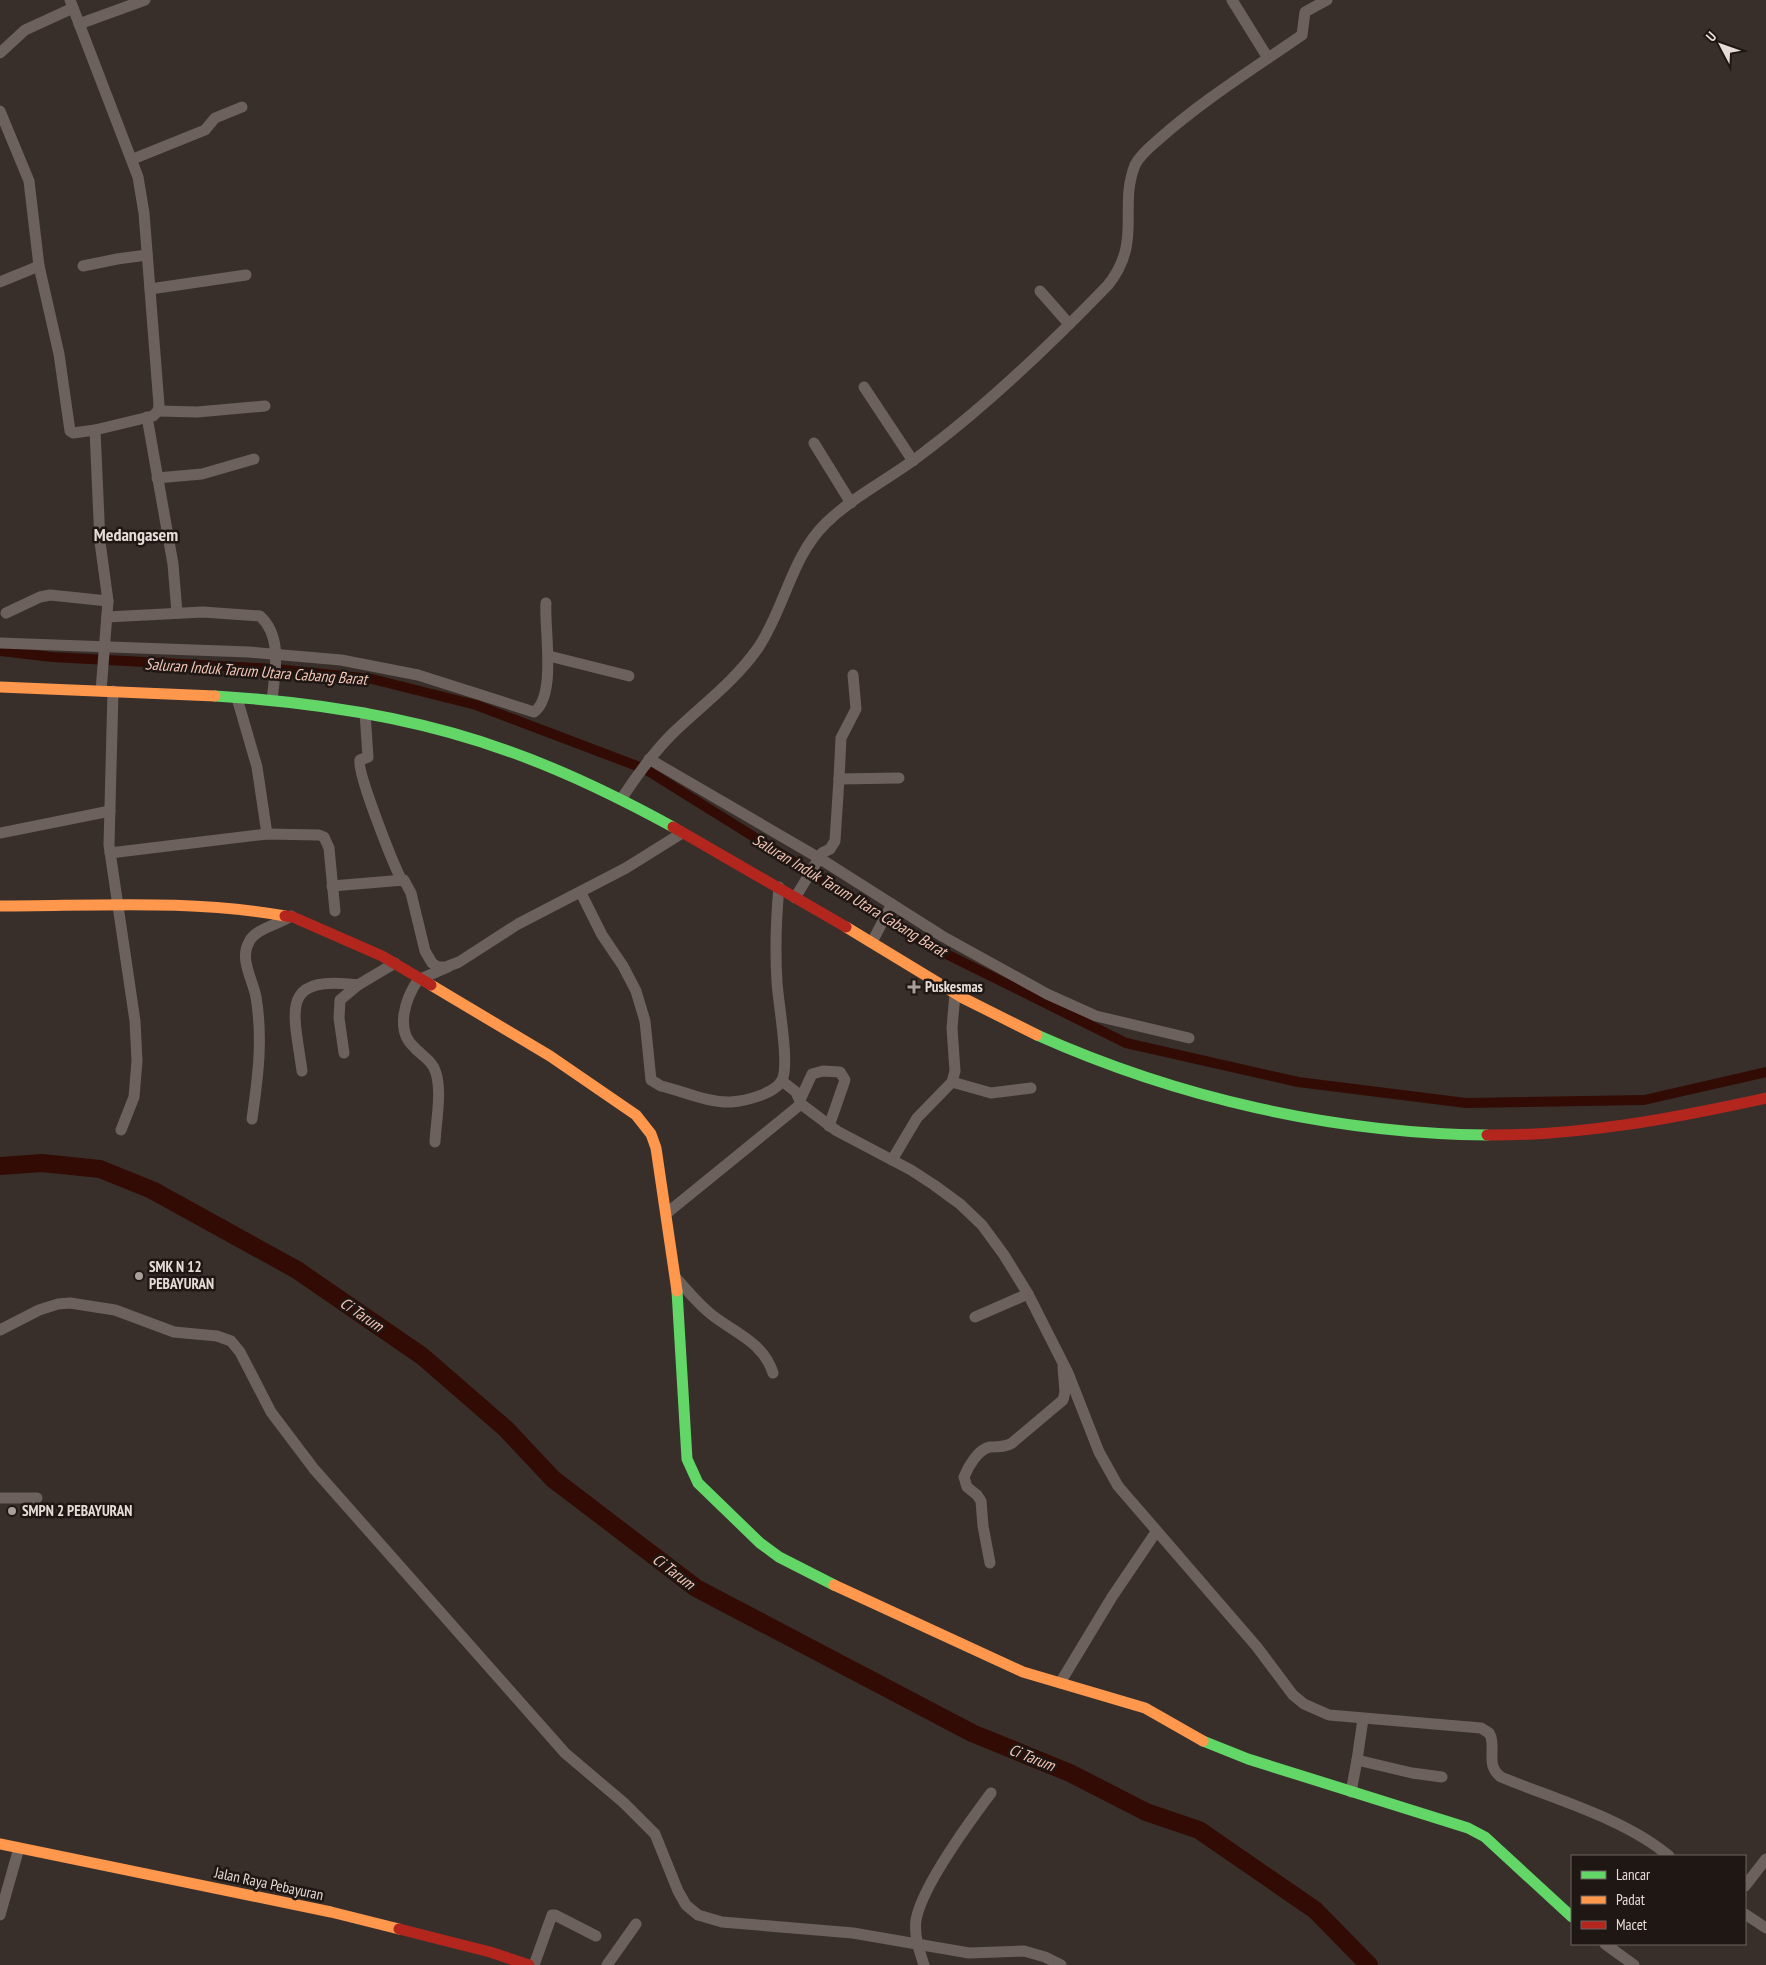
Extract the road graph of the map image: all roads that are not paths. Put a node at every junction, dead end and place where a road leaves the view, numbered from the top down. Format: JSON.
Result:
{"nodes":[{"id":1,"x":145,"y":0,"type":"edge"},
{"id":2,"x":1232,"y":0,"type":"edge"},
{"id":3,"x":1327,"y":0,"type":"edge"},
{"id":4,"x":71,"y":4,"type":"edge"},
{"id":5,"x":80,"y":24,"type":"junction"},
{"id":6,"x":0,"y":53,"type":"edge"},
{"id":7,"x":1268,"y":58,"type":"junction"},
{"id":8,"x":242,"y":107,"type":"dead end"},
{"id":9,"x":0,"y":111,"type":"edge"},
{"id":10,"x":133,"y":159,"type":"junction"},
{"id":11,"x":147,"y":255,"type":"junction"},
{"id":12,"x":39,"y":266,"type":"junction"},
{"id":13,"x":83,"y":266,"type":"dead end"},
{"id":14,"x":246,"y":275,"type":"dead end"},
{"id":15,"x":0,"y":282,"type":"edge"},
{"id":16,"x":150,"y":289,"type":"junction"},
{"id":17,"x":1040,"y":291,"type":"dead end"},
{"id":18,"x":1069,"y":324,"type":"junction"},
{"id":19,"x":864,"y":387,"type":"dead end"},
{"id":20,"x":265,"y":406,"type":"dead end"},
{"id":21,"x":158,"y":411,"type":"junction"},
{"id":22,"x":147,"y":417,"type":"junction"},
{"id":23,"x":95,"y":430,"type":"junction"},
{"id":24,"x":814,"y":443,"type":"dead end"},
{"id":25,"x":254,"y":459,"type":"dead end"},
{"id":26,"x":913,"y":461,"type":"junction"},
{"id":27,"x":157,"y":478,"type":"junction"},
{"id":28,"x":851,"y":503,"type":"junction"},
{"id":29,"x":108,"y":602,"type":"junction"},
{"id":30,"x":546,"y":603,"type":"dead end"},
{"id":31,"x":6,"y":613,"type":"dead end"},
{"id":32,"x":177,"y":613,"type":"junction"},
{"id":33,"x":107,"y":617,"type":"junction"},
{"id":34,"x":0,"y":643,"type":"edge"},
{"id":35,"x":103,"y":652,"type":"junction"},
{"id":36,"x":549,"y":656,"type":"junction"},
{"id":37,"x":276,"y":659,"type":"junction"},
{"id":38,"x":852,"y":675,"type":"dead end"},
{"id":39,"x":629,"y":676,"type":"dead end"},
{"id":40,"x":0,"y":687,"type":"edge"},
{"id":41,"x":105,"y":687,"type":"junction"},
{"id":42,"x":237,"y":698,"type":"junction"},
{"id":43,"x":272,"y":700,"type":"junction"},
{"id":44,"x":365,"y":713,"type":"junction"},
{"id":45,"x":648,"y":761,"type":"junction"},
{"id":46,"x":899,"y":778,"type":"dead end"},
{"id":47,"x":839,"y":779,"type":"junction"},
{"id":48,"x":622,"y":798,"type":"junction"},
{"id":49,"x":110,"y":811,"type":"junction"},
{"id":50,"x":0,"y":832,"type":"edge"},
{"id":51,"x":682,"y":833,"type":"junction"},
{"id":52,"x":267,"y":834,"type":"junction"},
{"id":53,"x":110,"y":853,"type":"junction"},
{"id":54,"x":817,"y":861,"type":"junction"},
{"id":55,"x":401,"y":879,"type":"junction"},
{"id":56,"x":332,"y":886,"type":"junction"},
{"id":57,"x":779,"y":887,"type":"junction"},
{"id":58,"x":581,"y":893,"type":"junction"},
{"id":59,"x":798,"y":894,"type":"junction"},
{"id":60,"x":116,"y":905,"type":"junction"},
{"id":61,"x":0,"y":906,"type":"edge"},
{"id":62,"x":891,"y":908,"type":"junction"},
{"id":63,"x":335,"y":911,"type":"dead end"},
{"id":64,"x":291,"y":916,"type":"junction"},
{"id":65,"x":874,"y":939,"type":"junction"},
{"id":66,"x":394,"y":963,"type":"junction"},
{"id":67,"x":450,"y":966,"type":"junction"},
{"id":68,"x":420,"y":978,"type":"junction"},
{"id":69,"x":358,"y":985,"type":"junction"},
{"id":70,"x":955,"y":994,"type":"junction"},
{"id":71,"x":1189,"y":1038,"type":"dead end"},
{"id":72,"x":344,"y":1052,"type":"dead end"},
{"id":73,"x":302,"y":1071,"type":"dead end"},
{"id":74,"x":782,"y":1081,"type":"junction"},
{"id":75,"x":952,"y":1082,"type":"junction"},
{"id":76,"x":1031,"y":1088,"type":"dead end"},
{"id":77,"x":1766,"y":1098,"type":"edge"},
{"id":78,"x":801,"y":1102,"type":"junction"},
{"id":79,"x":252,"y":1119,"type":"dead end"},
{"id":80,"x":829,"y":1126,"type":"junction"},
{"id":81,"x":121,"y":1130,"type":"dead end"},
{"id":82,"x":435,"y":1142,"type":"dead end"},
{"id":83,"x":892,"y":1160,"type":"junction"},
{"id":84,"x":667,"y":1213,"type":"junction"},
{"id":85,"x":676,"y":1278,"type":"junction"},
{"id":86,"x":1028,"y":1294,"type":"junction"},
{"id":87,"x":975,"y":1317,"type":"dead end"},
{"id":88,"x":0,"y":1330,"type":"edge"},
{"id":89,"x":1064,"y":1364,"type":"junction"},
{"id":90,"x":773,"y":1373,"type":"dead end"},
{"id":91,"x":1060,"y":1404,"type":"junction"},
{"id":92,"x":1083,"y":1406,"type":"junction"},
{"id":93,"x":0,"y":1498,"type":"edge"},
{"id":94,"x":37,"y":1498,"type":"dead end"},
{"id":95,"x":1156,"y":1532,"type":"junction"},
{"id":96,"x":990,"y":1563,"type":"dead end"},
{"id":97,"x":1060,"y":1683,"type":"junction"},
{"id":98,"x":1363,"y":1719,"type":"junction"},
{"id":99,"x":1357,"y":1760,"type":"junction"},
{"id":100,"x":1442,"y":1777,"type":"dead end"},
{"id":101,"x":1351,"y":1792,"type":"junction"},
{"id":102,"x":991,"y":1793,"type":"dead end"},
{"id":103,"x":0,"y":1844,"type":"edge"},
{"id":104,"x":19,"y":1848,"type":"junction"},
{"id":105,"x":1668,"y":1855,"type":"edge"},
{"id":106,"x":1766,"y":1859,"type":"edge"},
{"id":107,"x":1746,"y":1885,"type":"edge"},
{"id":108,"x":0,"y":1914,"type":"edge"},
{"id":109,"x":1746,"y":1914,"type":"edge"},
{"id":110,"x":1571,"y":1916,"type":"edge"},
{"id":111,"x":1763,"y":1922,"type":"edge"},
{"id":112,"x":636,"y":1924,"type":"dead end"},
{"id":113,"x":596,"y":1936,"type":"dead end"},
{"id":114,"x":1606,"y":1945,"type":"edge"},
{"id":115,"x":921,"y":1946,"type":"junction"},
{"id":116,"x":529,"y":1965,"type":"edge"},
{"id":117,"x":534,"y":1965,"type":"edge"},
{"id":118,"x":607,"y":1965,"type":"edge"},
{"id":119,"x":924,"y":1965,"type":"edge"},
{"id":120,"x":1061,"y":1965,"type":"edge"},
{"id":121,"x":1634,"y":1965,"type":"edge"}],
"edges":[{"from":1,"to":5,"type":"street"},
{"from":2,"to":7,"type":"street"},
{"from":3,"to":7,"type":"street"},
{"from":4,"to":5,"type":"street"},
{"from":4,"to":6,"type":"street"},
{"from":5,"to":10,"type":"street"},
{"from":7,"to":18,"type":"street"},
{"from":8,"to":10,"type":"street"},
{"from":9,"to":12,"type":"street"},
{"from":10,"to":11,"type":"street"},
{"from":11,"to":13,"type":"street"},
{"from":11,"to":16,"type":"street"},
{"from":12,"to":15,"type":"street"},
{"from":12,"to":23,"type":"street"},
{"from":14,"to":16,"type":"street"},
{"from":16,"to":21,"type":"street"},
{"from":17,"to":18,"type":"street"},
{"from":18,"to":26,"type":"street"},
{"from":19,"to":26,"type":"street"},
{"from":20,"to":21,"type":"street"},
{"from":21,"to":22,"type":"street"},
{"from":22,"to":23,"type":"street"},
{"from":22,"to":27,"type":"street"},
{"from":23,"to":29,"type":"street"},
{"from":24,"to":28,"type":"street"},
{"from":25,"to":27,"type":"street"},
{"from":26,"to":28,"type":"street"},
{"from":27,"to":32,"type":"street"},
{"from":28,"to":45,"type":"street"},
{"from":29,"to":31,"type":"street"},
{"from":29,"to":33,"type":"street"},
{"from":30,"to":36,"type":"street"},
{"from":32,"to":33,"type":"street"},
{"from":32,"to":37,"type":"street"},
{"from":33,"to":35,"type":"street"},
{"from":34,"to":35,"type":"street"},
{"from":35,"to":37,"type":"street"},
{"from":35,"to":41,"type":"street"},
{"from":36,"to":37,"type":"street"},
{"from":36,"to":39,"type":"street"},
{"from":37,"to":43,"type":"street"},
{"from":38,"to":47,"type":"street"},
{"from":40,"to":41,"type":"main road"},
{"from":41,"to":42,"type":"main road"},
{"from":41,"to":49,"type":"street"},
{"from":42,"to":43,"type":"main road"},
{"from":42,"to":52,"type":"street"},
{"from":43,"to":44,"type":"main road"},
{"from":44,"to":48,"type":"main road"},
{"from":44,"to":55,"type":"street"},
{"from":45,"to":48,"type":"street"},
{"from":45,"to":54,"type":"street"},
{"from":46,"to":47,"type":"street"},
{"from":47,"to":54,"type":"street"},
{"from":48,"to":51,"type":"main road"},
{"from":49,"to":50,"type":"street"},
{"from":49,"to":53,"type":"street"},
{"from":51,"to":57,"type":"main road"},
{"from":51,"to":58,"type":"street"},
{"from":52,"to":53,"type":"street"},
{"from":52,"to":56,"type":"street"},
{"from":53,"to":60,"type":"street"},
{"from":54,"to":59,"type":"street"},
{"from":54,"to":62,"type":"street"},
{"from":55,"to":56,"type":"street"},
{"from":55,"to":67,"type":"street"},
{"from":56,"to":63,"type":"street"},
{"from":57,"to":59,"type":"main road"},
{"from":57,"to":74,"type":"street"},
{"from":58,"to":67,"type":"street"},
{"from":58,"to":74,"type":"street"},
{"from":59,"to":65,"type":"main road"},
{"from":60,"to":61,"type":"main road"},
{"from":60,"to":64,"type":"main road"},
{"from":60,"to":81,"type":"street"},
{"from":62,"to":65,"type":"street"},
{"from":62,"to":71,"type":"street"},
{"from":64,"to":66,"type":"main road"},
{"from":64,"to":79,"type":"street"},
{"from":65,"to":70,"type":"main road"},
{"from":66,"to":68,"type":"main road"},
{"from":66,"to":69,"type":"street"},
{"from":67,"to":68,"type":"street"},
{"from":68,"to":82,"type":"street"},
{"from":68,"to":84,"type":"main road"},
{"from":69,"to":72,"type":"street"},
{"from":69,"to":73,"type":"street"},
{"from":70,"to":75,"type":"street"},
{"from":70,"to":77,"type":"main road"},
{"from":74,"to":78,"type":"street"},
{"from":75,"to":76,"type":"street"},
{"from":75,"to":83,"type":"street"},
{"from":78,"to":80,"type":"street"},
{"from":78,"to":80,"type":"street"},
{"from":78,"to":84,"type":"street"},
{"from":80,"to":83,"type":"street"},
{"from":83,"to":86,"type":"street"},
{"from":84,"to":85,"type":"main road"},
{"from":85,"to":90,"type":"street"},
{"from":85,"to":97,"type":"main road"},
{"from":86,"to":87,"type":"street"},
{"from":86,"to":89,"type":"street"},
{"from":88,"to":115,"type":"street"},
{"from":89,"to":91,"type":"street"},
{"from":89,"to":92,"type":"street"},
{"from":91,"to":92,"type":"street"},
{"from":91,"to":96,"type":"street"},
{"from":92,"to":95,"type":"street"},
{"from":93,"to":94,"type":"street"},
{"from":95,"to":97,"type":"street"},
{"from":95,"to":98,"type":"street"},
{"from":97,"to":101,"type":"main road"},
{"from":98,"to":99,"type":"street"},
{"from":98,"to":105,"type":"street"},
{"from":99,"to":100,"type":"street"},
{"from":99,"to":101,"type":"street"},
{"from":101,"to":110,"type":"main road"},
{"from":102,"to":115,"type":"street"},
{"from":103,"to":104,"type":"main road","name":"Jalan Raya Pebayuran"},
{"from":104,"to":108,"type":"street"},
{"from":104,"to":116,"type":"main road","name":"Jalan Raya Pebayuran"},
{"from":106,"to":107,"type":"street"},
{"from":109,"to":111,"type":"street"},
{"from":112,"to":118,"type":"street"},
{"from":113,"to":117,"type":"street"},
{"from":114,"to":121,"type":"street"},
{"from":115,"to":119,"type":"street"},
{"from":115,"to":120,"type":"street"}]}
